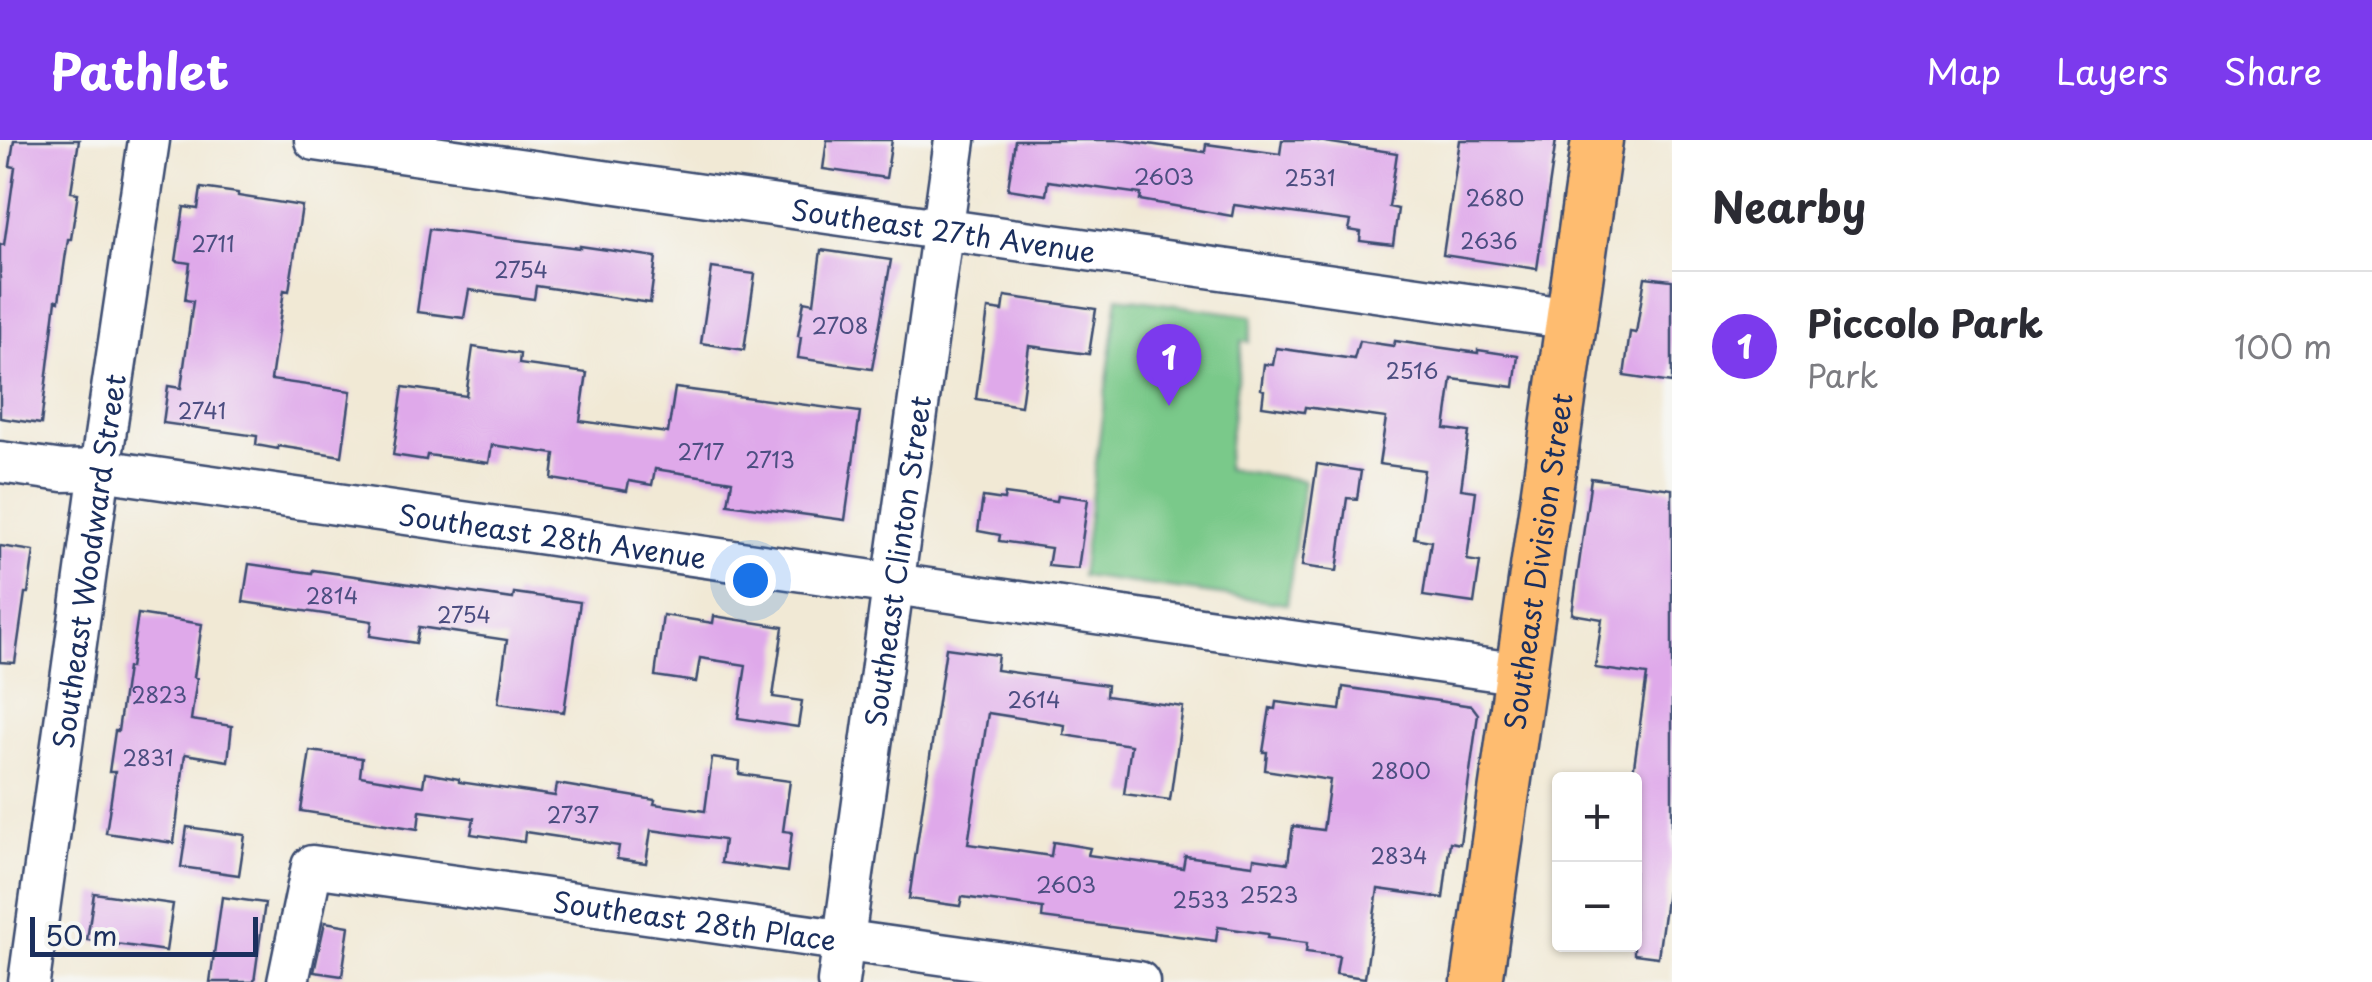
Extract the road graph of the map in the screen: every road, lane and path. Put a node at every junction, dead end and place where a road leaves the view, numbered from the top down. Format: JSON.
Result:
{"nodes":[{"id":1,"x":149,"y":140,"type":"edge"},
{"id":2,"x":315,"y":140,"type":"edge"},
{"id":3,"x":955,"y":140,"type":"edge"},
{"id":4,"x":1597,"y":140,"type":"edge"},
{"id":5,"x":942,"y":229,"type":"junction"},
{"id":6,"x":1572,"y":319,"type":"junction"},
{"id":7,"x":0,"y":462,"type":"edge"},
{"id":8,"x":100,"y":470,"type":"junction"},
{"id":9,"x":894,"y":584,"type":"junction"},
{"id":10,"x":1521,"y":674,"type":"junction"},
{"id":11,"x":844,"y":940,"type":"junction"},
{"id":12,"x":28,"y":982,"type":"edge"},
{"id":13,"x":288,"y":982,"type":"edge"},
{"id":14,"x":838,"y":982,"type":"edge"},
{"id":15,"x":1139,"y":982,"type":"edge"},
{"id":16,"x":1478,"y":982,"type":"edge"}],
"edges":[{"from":1,"to":8,"type":"street","name":"Southeast Woodward Street"},
{"from":2,"to":5,"type":"street","name":"Southeast 27th Avenue"},
{"from":3,"to":5,"type":"street","name":"Southeast Clinton Street"},
{"from":4,"to":6,"type":"main road","name":"Southeast Division Street"},
{"from":5,"to":6,"type":"street","name":"Southeast 27th Avenue"},
{"from":5,"to":9,"type":"street","name":"Southeast Clinton Street"},
{"from":6,"to":10,"type":"main road","name":"Southeast Division Street"},
{"from":7,"to":8,"type":"street","name":"Southeast 28th Avenue"},
{"from":8,"to":9,"type":"street","name":"Southeast 28th Avenue"},
{"from":8,"to":12,"type":"street","name":"Southeast Woodward Street"},
{"from":9,"to":10,"type":"street","name":"Southeast 28th Avenue"},
{"from":9,"to":11,"type":"street","name":"Southeast Clinton Street"},
{"from":10,"to":16,"type":"main road","name":"Southeast Division Street"},
{"from":11,"to":13,"type":"street","name":"Southeast 28th Place"},
{"from":11,"to":14,"type":"street","name":"Southeast Clinton Street"},
{"from":11,"to":15,"type":"street","name":"Southeast 28th Place"}]}
